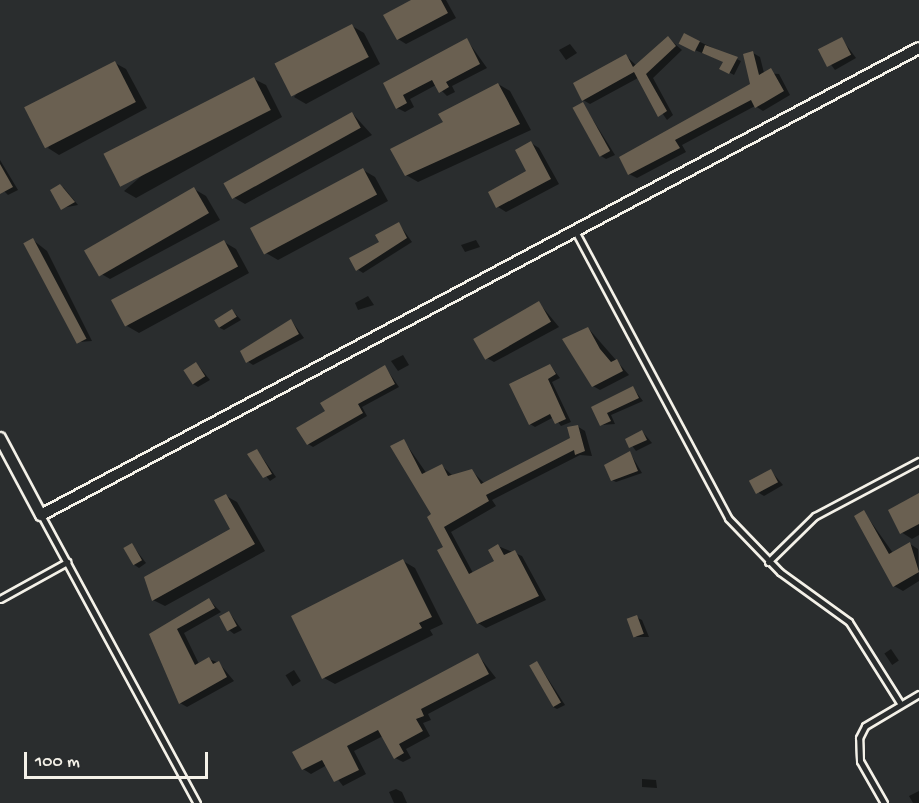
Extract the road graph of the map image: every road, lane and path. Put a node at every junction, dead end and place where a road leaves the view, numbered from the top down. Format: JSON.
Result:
{"nodes":[{"id":1,"x":919,"y":48,"type":"edge"},
{"id":2,"x":575,"y":229,"type":"junction"},
{"id":3,"x":0,"y":438,"type":"edge"},
{"id":4,"x":919,"y":461,"type":"edge"},
{"id":5,"x":41,"y":515,"type":"junction"},
{"id":6,"x":67,"y":562,"type":"junction"},
{"id":7,"x":768,"y":562,"type":"junction"},
{"id":8,"x":0,"y":599,"type":"edge"},
{"id":9,"x":919,"y":694,"type":"edge"},
{"id":10,"x":900,"y":703,"type":"junction"},
{"id":11,"x":197,"y":803,"type":"edge"},
{"id":12,"x":884,"y":803,"type":"edge"}],
"edges":[{"from":1,"to":2,"type":"street"},
{"from":2,"to":5,"type":"street"},
{"from":2,"to":7,"type":"lane"},
{"from":3,"to":5,"type":"street"},
{"from":4,"to":7,"type":"lane"},
{"from":5,"to":6,"type":"lane"},
{"from":6,"to":8,"type":"lane"},
{"from":6,"to":11,"type":"lane"},
{"from":7,"to":10,"type":"lane"},
{"from":9,"to":10,"type":"lane"},
{"from":10,"to":12,"type":"lane"}]}
